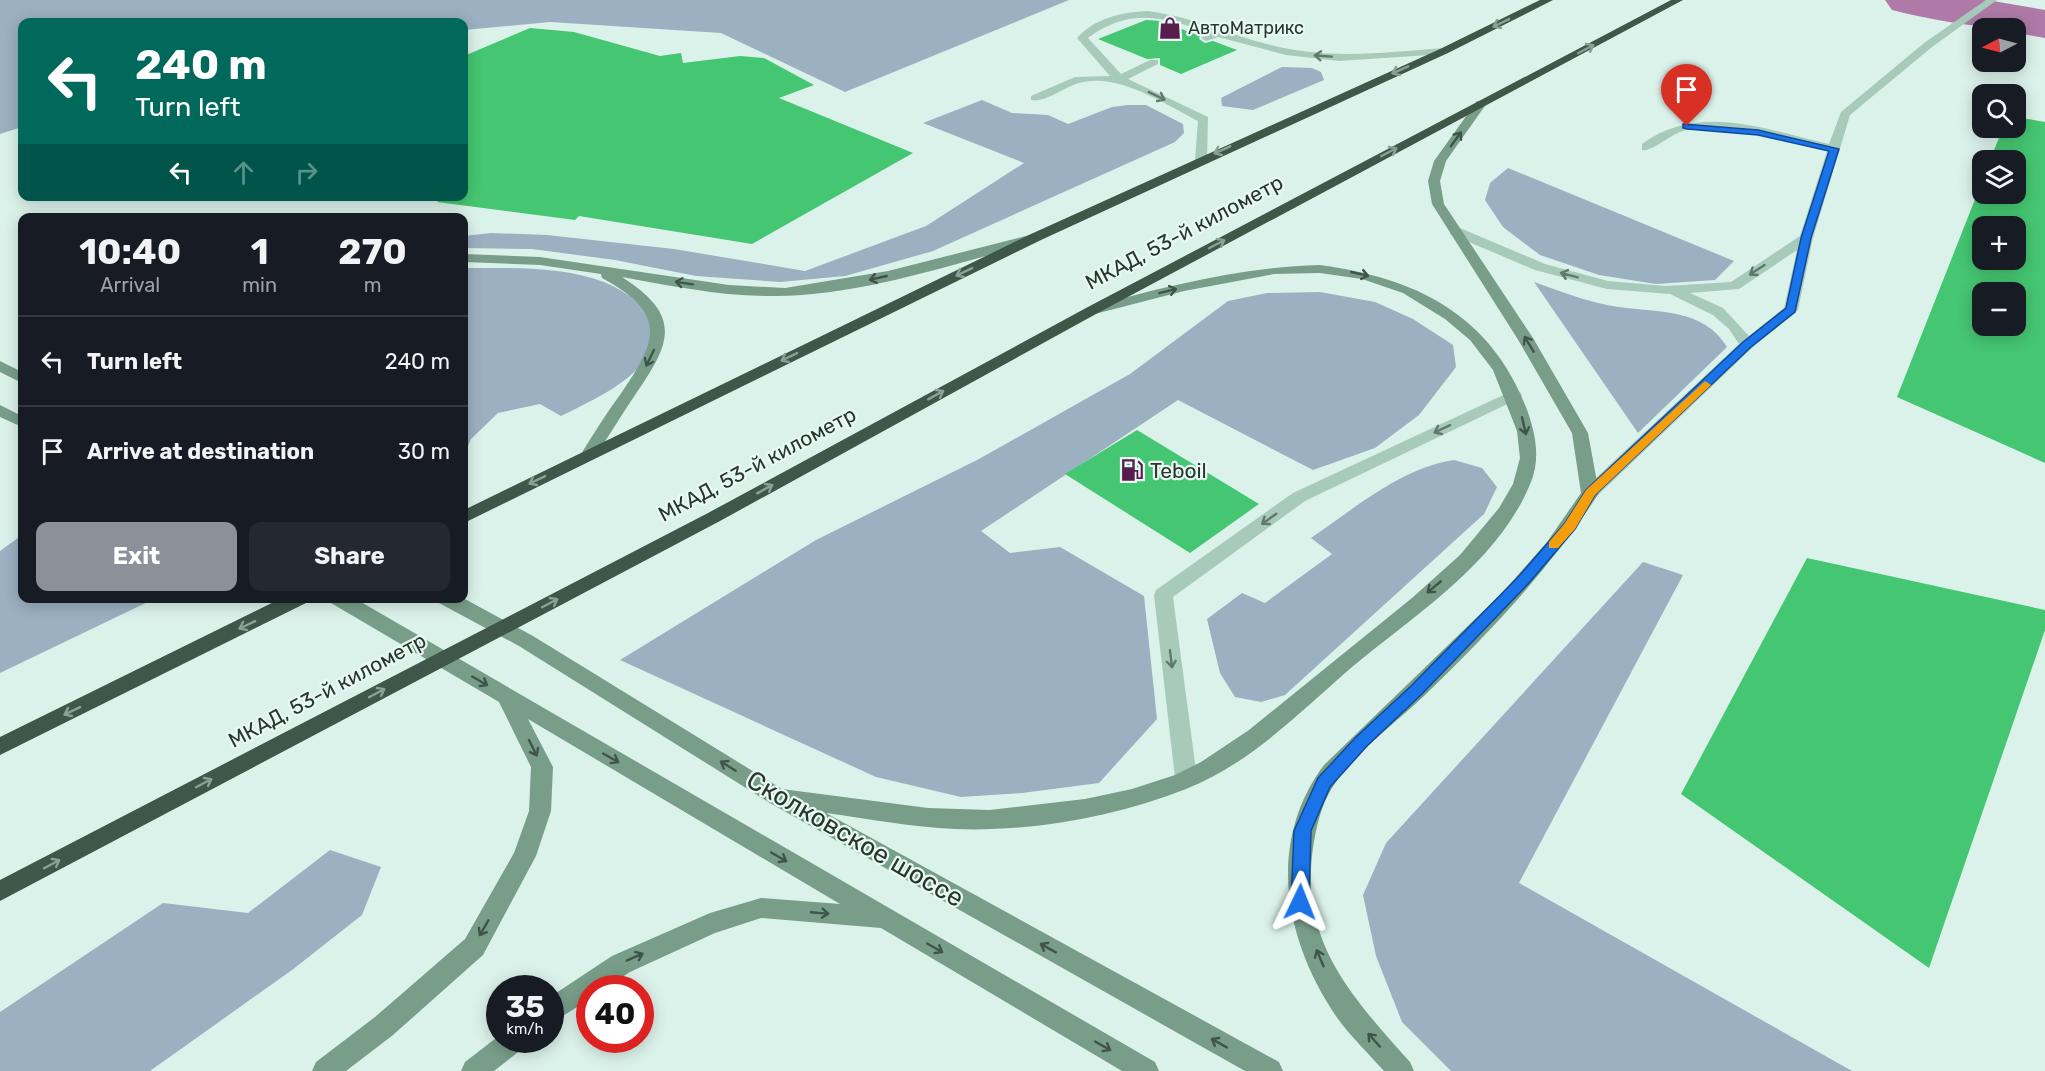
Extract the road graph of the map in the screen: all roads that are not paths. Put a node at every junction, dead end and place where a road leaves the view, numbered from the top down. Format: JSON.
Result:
{"nodes":[{"id":1,"x":1548,"y":0,"type":"edge"},
{"id":2,"x":1677,"y":0,"type":"edge"},
{"id":3,"x":1992,"y":0,"type":"edge"},
{"id":4,"x":1217,"y":33,"type":"junction"},
{"id":5,"x":1206,"y":38,"type":"dead end"},
{"id":6,"x":1449,"y":48,"type":"junction"},
{"id":7,"x":1154,"y":62,"type":"dead end"},
{"id":8,"x":1119,"y":79,"type":"junction"},
{"id":9,"x":1035,"y":98,"type":"dead end"},
{"id":10,"x":1481,"y":104,"type":"junction"},
{"id":11,"x":1646,"y":147,"type":"dead end"},
{"id":12,"x":1834,"y":149,"type":"junction"},
{"id":13,"x":1201,"y":160,"type":"junction"},
{"id":14,"x":1455,"y":231,"type":"junction"},
{"id":15,"x":1036,"y":237,"type":"junction"},
{"id":16,"x":1806,"y":238,"type":"junction"},
{"id":17,"x":468,"y":258,"type":"edge"},
{"id":18,"x":595,"y":269,"type":"junction"},
{"id":19,"x":1666,"y":290,"type":"junction"},
{"id":20,"x":1091,"y":311,"type":"junction"},
{"id":21,"x":1747,"y":345,"type":"junction"},
{"id":22,"x":0,"y":361,"type":"edge"},
{"id":23,"x":18,"y":363,"type":"edge"},
{"id":24,"x":0,"y":366,"type":"edge"},
{"id":25,"x":18,"y":376,"type":"edge"},
{"id":26,"x":1514,"y":395,"type":"junction"},
{"id":27,"x":0,"y":410,"type":"edge"},
{"id":28,"x":18,"y":420,"type":"edge"},
{"id":29,"x":589,"y":454,"type":"junction"},
{"id":30,"x":1590,"y":493,"type":"junction"},
{"id":31,"x":468,"y":515,"type":"edge"},
{"id":32,"x":289,"y":603,"type":"edge"},
{"id":33,"x":347,"y":603,"type":"edge"},
{"id":34,"x":455,"y":603,"type":"edge"},
{"id":35,"x":506,"y":696,"type":"junction"},
{"id":36,"x":0,"y":747,"type":"edge"},
{"id":37,"x":1186,"y":778,"type":"junction"},
{"id":38,"x":778,"y":797,"type":"junction"},
{"id":39,"x":0,"y":891,"type":"edge"},
{"id":40,"x":884,"y":918,"type":"junction"},
{"id":41,"x":564,"y":1002,"type":"edge"},
{"id":42,"x":497,"y":1053,"type":"edge"},
{"id":43,"x":325,"y":1071,"type":"edge"},
{"id":44,"x":474,"y":1071,"type":"edge"},
{"id":45,"x":1146,"y":1071,"type":"edge"},
{"id":46,"x":1270,"y":1071,"type":"edge"},
{"id":47,"x":1401,"y":1071,"type":"edge"}],
"edges":[{"from":1,"to":6,"type":"highway","one_way":true},
{"from":10,"to":2,"type":"highway","name":"МКАД, 53-й километр","one_way":true},
{"from":3,"to":12,"type":"lane"},
{"from":4,"to":5,"type":"lane"},
{"from":6,"to":4,"type":"lane","one_way":true},
{"from":4,"to":8,"type":"lane"},
{"from":6,"to":13,"type":"highway","one_way":true},
{"from":7,"to":8,"type":"lane"},
{"from":8,"to":9,"type":"lane"},
{"from":8,"to":13,"type":"lane","one_way":true},
{"from":14,"to":10,"type":"main road","one_way":true},
{"from":20,"to":10,"type":"highway","name":"МКАД, 53-й километр","one_way":true},
{"from":11,"to":12,"type":"lane"},
{"from":12,"to":16,"type":"lane"},
{"from":13,"to":15,"type":"highway"},
{"from":19,"to":14,"type":"lane","one_way":true},
{"from":30,"to":14,"type":"main road","one_way":true},
{"from":15,"to":18,"type":"main road","one_way":true},
{"from":15,"to":29,"type":"highway","one_way":true},
{"from":16,"to":19,"type":"lane","one_way":true},
{"from":16,"to":21,"type":"lane"},
{"from":17,"to":18,"type":"main road"},
{"from":18,"to":29,"type":"main road","one_way":true},
{"from":19,"to":21,"type":"lane"},
{"from":20,"to":26,"type":"main road","one_way":true},
{"from":39,"to":20,"type":"highway","name":"МКАД, 53-й километр","one_way":true},
{"from":21,"to":30,"type":"lane"},
{"from":22,"to":23,"type":"main road"},
{"from":24,"to":25,"type":"main road"},
{"from":26,"to":37,"type":"main road","one_way":true},
{"from":26,"to":37,"type":"lane","one_way":true},
{"from":27,"to":28,"type":"main road"},
{"from":29,"to":31,"type":"highway","one_way":true},
{"from":47,"to":30,"type":"main road","one_way":true},
{"from":32,"to":36,"type":"highway","one_way":true},
{"from":33,"to":35,"type":"main road","one_way":true},
{"from":38,"to":34,"type":"main road","name":"Сколковское шоссе","one_way":true},
{"from":35,"to":40,"type":"main road","one_way":true},
{"from":35,"to":43,"type":"main road","one_way":true},
{"from":37,"to":38,"type":"main road"},
{"from":46,"to":38,"type":"main road","name":"Сколковское шоссе","one_way":true},
{"from":41,"to":40,"type":"main road","one_way":true},
{"from":40,"to":45,"type":"main road","one_way":true},
{"from":42,"to":44,"type":"main road"}]}
